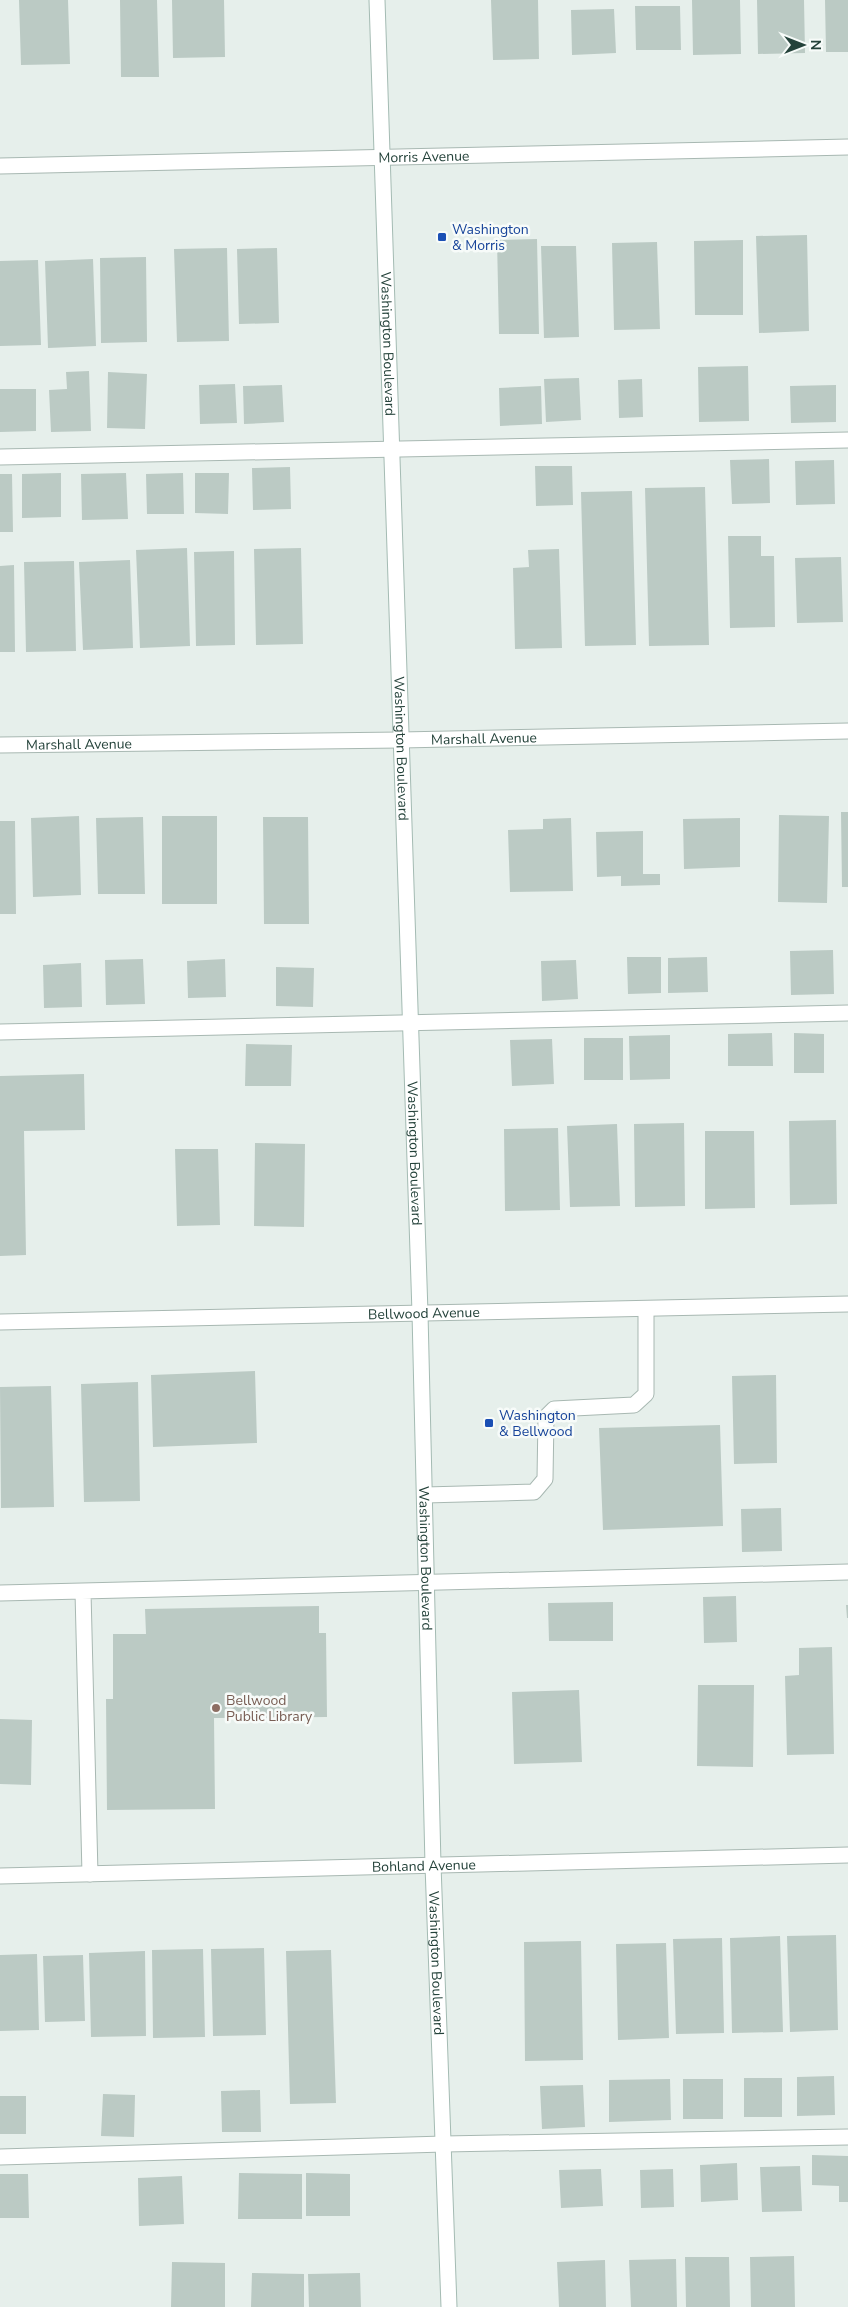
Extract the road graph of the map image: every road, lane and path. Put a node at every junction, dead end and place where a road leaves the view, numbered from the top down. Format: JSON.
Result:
{"nodes":[{"id":1,"x":377,"y":0,"type":"edge"},
{"id":2,"x":848,"y":147,"type":"edge"},
{"id":3,"x":382,"y":157,"type":"junction"},
{"id":4,"x":0,"y":166,"type":"edge"},
{"id":5,"x":848,"y":440,"type":"edge"},
{"id":6,"x":392,"y":449,"type":"junction"},
{"id":7,"x":0,"y":457,"type":"edge"},
{"id":8,"x":848,"y":730,"type":"edge"},
{"id":9,"x":402,"y":740,"type":"junction"},
{"id":10,"x":0,"y":745,"type":"edge"},
{"id":11,"x":848,"y":1013,"type":"edge"},
{"id":12,"x":411,"y":1023,"type":"junction"},
{"id":13,"x":0,"y":1032,"type":"edge"},
{"id":14,"x":848,"y":1304,"type":"edge"},
{"id":15,"x":646,"y":1309,"type":"junction"},
{"id":16,"x":420,"y":1313,"type":"junction"},
{"id":17,"x":0,"y":1322,"type":"edge"},
{"id":18,"x":425,"y":1495,"type":"junction"},
{"id":19,"x":848,"y":1572,"type":"edge"},
{"id":20,"x":426,"y":1581,"type":"junction"},
{"id":21,"x":83,"y":1592,"type":"junction"},
{"id":22,"x":0,"y":1593,"type":"edge"},
{"id":23,"x":848,"y":1854,"type":"edge"},
{"id":24,"x":433,"y":1865,"type":"junction"},
{"id":25,"x":90,"y":1874,"type":"junction"},
{"id":26,"x":0,"y":1876,"type":"edge"},
{"id":27,"x":848,"y":2137,"type":"edge"},
{"id":28,"x":444,"y":2144,"type":"junction"},
{"id":29,"x":0,"y":2158,"type":"edge"},
{"id":30,"x":449,"y":2307,"type":"edge"}],
"edges":[{"from":1,"to":3,"type":"street","name":"Washington Boulevard"},
{"from":2,"to":3,"type":"street","name":"Morris Avenue"},
{"from":3,"to":4,"type":"street","name":"Morris Avenue"},
{"from":3,"to":6,"type":"street","name":"Washington Boulevard"},
{"from":5,"to":6,"type":"street"},
{"from":6,"to":7,"type":"street"},
{"from":6,"to":9,"type":"street","name":"Washington Boulevard"},
{"from":8,"to":9,"type":"street","name":"Marshall Avenue"},
{"from":9,"to":10,"type":"street","name":"Marshall Avenue"},
{"from":9,"to":12,"type":"street","name":"Washington Boulevard"},
{"from":11,"to":12,"type":"street"},
{"from":12,"to":13,"type":"street"},
{"from":12,"to":16,"type":"street","name":"Washington Boulevard"},
{"from":14,"to":15,"type":"street","name":"Bellwood Avenue"},
{"from":15,"to":16,"type":"street","name":"Bellwood Avenue"},
{"from":15,"to":18,"type":"street"},
{"from":16,"to":17,"type":"street","name":"Bellwood Avenue"},
{"from":16,"to":18,"type":"street","name":"Washington Boulevard"},
{"from":18,"to":20,"type":"street","name":"Washington Boulevard"},
{"from":19,"to":20,"type":"street"},
{"from":20,"to":21,"type":"street"},
{"from":20,"to":24,"type":"street","name":"Washington Boulevard"},
{"from":21,"to":22,"type":"street"},
{"from":21,"to":25,"type":"street"},
{"from":23,"to":24,"type":"street","name":"Bohland Avenue"},
{"from":24,"to":25,"type":"street","name":"Bohland Avenue"},
{"from":24,"to":28,"type":"street","name":"Washington Boulevard"},
{"from":25,"to":26,"type":"street","name":"Bohland Avenue"},
{"from":27,"to":28,"type":"street"},
{"from":28,"to":29,"type":"street"},
{"from":28,"to":30,"type":"street","name":"Washington Boulevard"}]}
